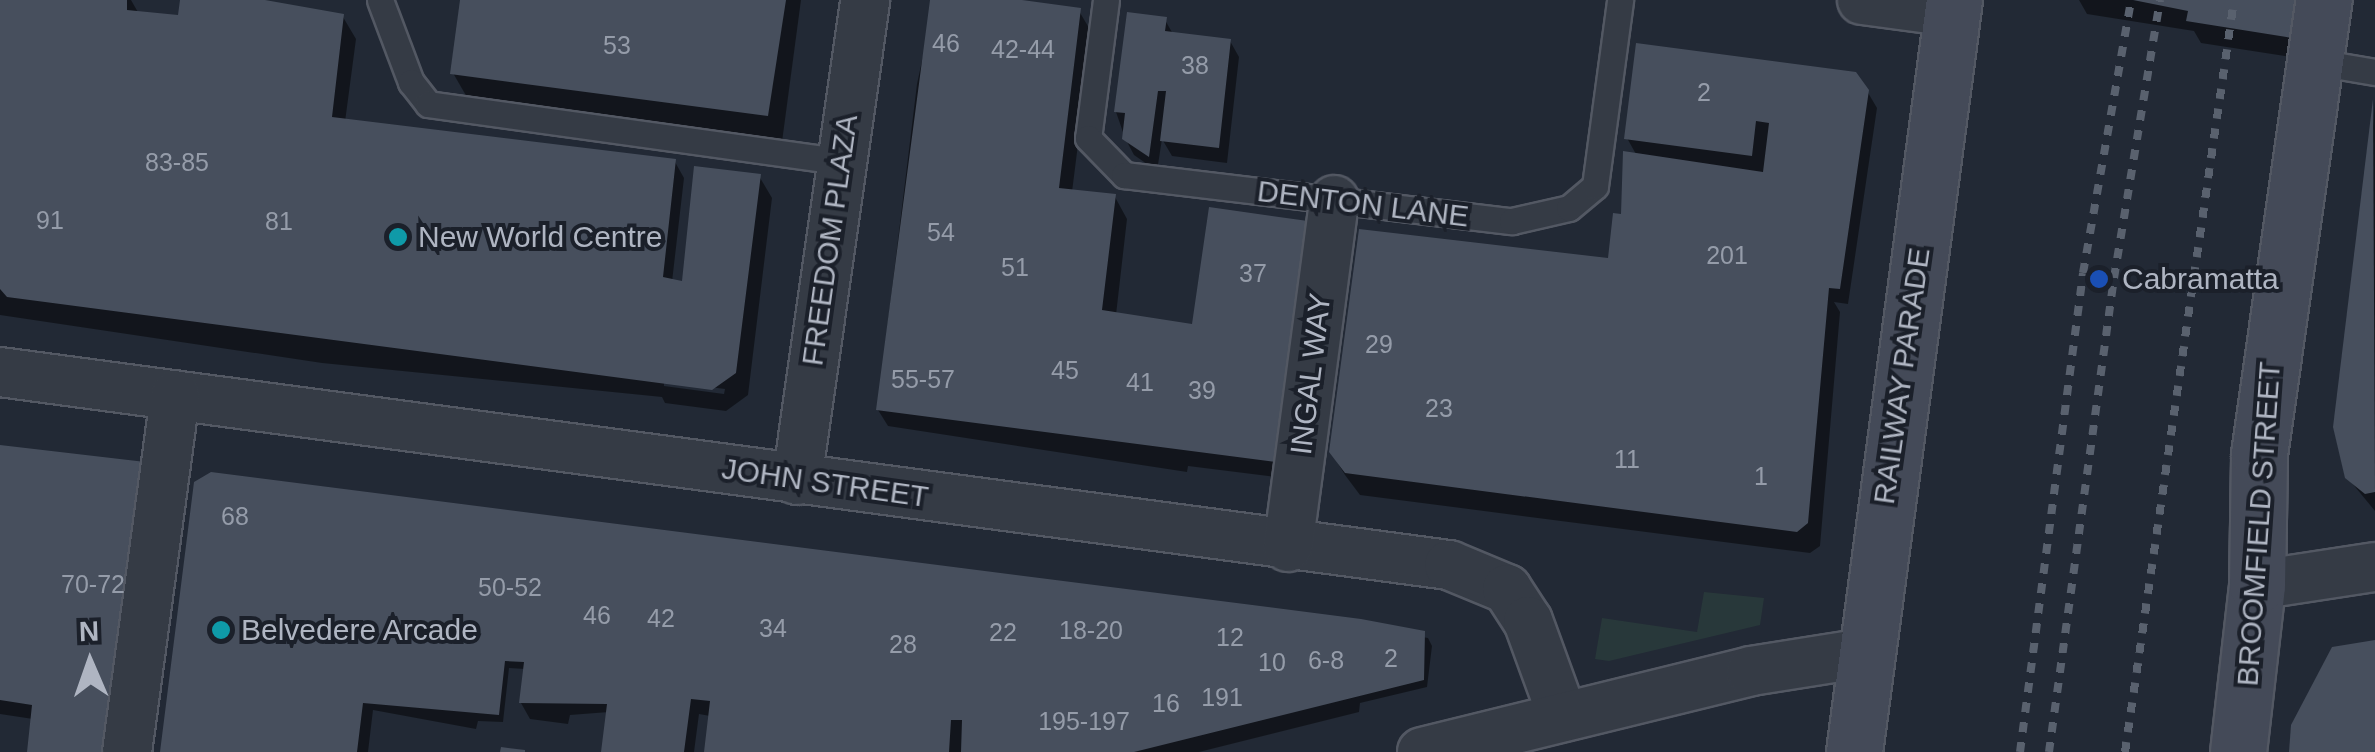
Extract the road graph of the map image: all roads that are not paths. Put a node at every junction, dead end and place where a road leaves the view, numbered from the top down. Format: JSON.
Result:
{"nodes":[{"id":1,"x":380,"y":0,"type":"edge"},
{"id":2,"x":864,"y":0,"type":"edge"},
{"id":3,"x":1106,"y":0,"type":"edge"},
{"id":4,"x":1620,"y":0,"type":"edge"},
{"id":5,"x":1862,"y":0,"type":"edge"},
{"id":6,"x":2324,"y":0,"type":"edge"},
{"id":7,"x":1953,"y":6,"type":"edge"},
{"id":8,"x":2316,"y":62,"type":"junction"},
{"id":9,"x":2375,"y":72,"type":"edge"},
{"id":10,"x":841,"y":161,"type":"junction"},
{"id":11,"x":1334,"y":200,"type":"junction"},
{"id":12,"x":0,"y":372,"type":"edge"},
{"id":13,"x":175,"y":395,"type":"junction"},
{"id":14,"x":797,"y":480,"type":"junction"},
{"id":15,"x":1288,"y":547,"type":"junction"},
{"id":16,"x":2375,"y":567,"type":"edge"},
{"id":17,"x":2257,"y":585,"type":"junction"},
{"id":18,"x":1865,"y":653,"type":"junction"},
{"id":19,"x":1563,"y":718,"type":"junction"},
{"id":20,"x":127,"y":752,"type":"edge"},
{"id":21,"x":1422,"y":752,"type":"edge"},
{"id":22,"x":1854,"y":752,"type":"edge"},
{"id":23,"x":2238,"y":752,"type":"edge"}],
"edges":[{"from":1,"to":10,"type":"lane"},
{"from":2,"to":10,"type":"street","name":"FREEDOM PLAZA"},
{"from":3,"to":11,"type":"lane","name":"DENTON LANE"},
{"from":4,"to":11,"type":"lane","name":"DENTON LANE"},
{"from":5,"to":7,"type":"street"},
{"from":6,"to":8,"type":"street","name":"BROOMFIELD STREET"},
{"from":7,"to":18,"type":"street","name":"RAILWAY PARADE"},
{"from":8,"to":9,"type":"lane"},
{"from":8,"to":17,"type":"street","name":"BROOMFIELD STREET"},
{"from":10,"to":14,"type":"street","name":"FREEDOM PLAZA"},
{"from":11,"to":15,"type":"street","name":"INGAL WAY"},
{"from":12,"to":13,"type":"street","name":"JOHN STREET"},
{"from":13,"to":14,"type":"street","name":"JOHN STREET"},
{"from":13,"to":20,"type":"street"},
{"from":14,"to":15,"type":"street","name":"JOHN STREET"},
{"from":15,"to":19,"type":"street","name":"JOHN STREET"},
{"from":16,"to":17,"type":"street"},
{"from":17,"to":23,"type":"street","name":"BROOMFIELD STREET"},
{"from":18,"to":19,"type":"street"},
{"from":18,"to":22,"type":"street","name":"RAILWAY PARADE"},
{"from":19,"to":21,"type":"street"}]}
